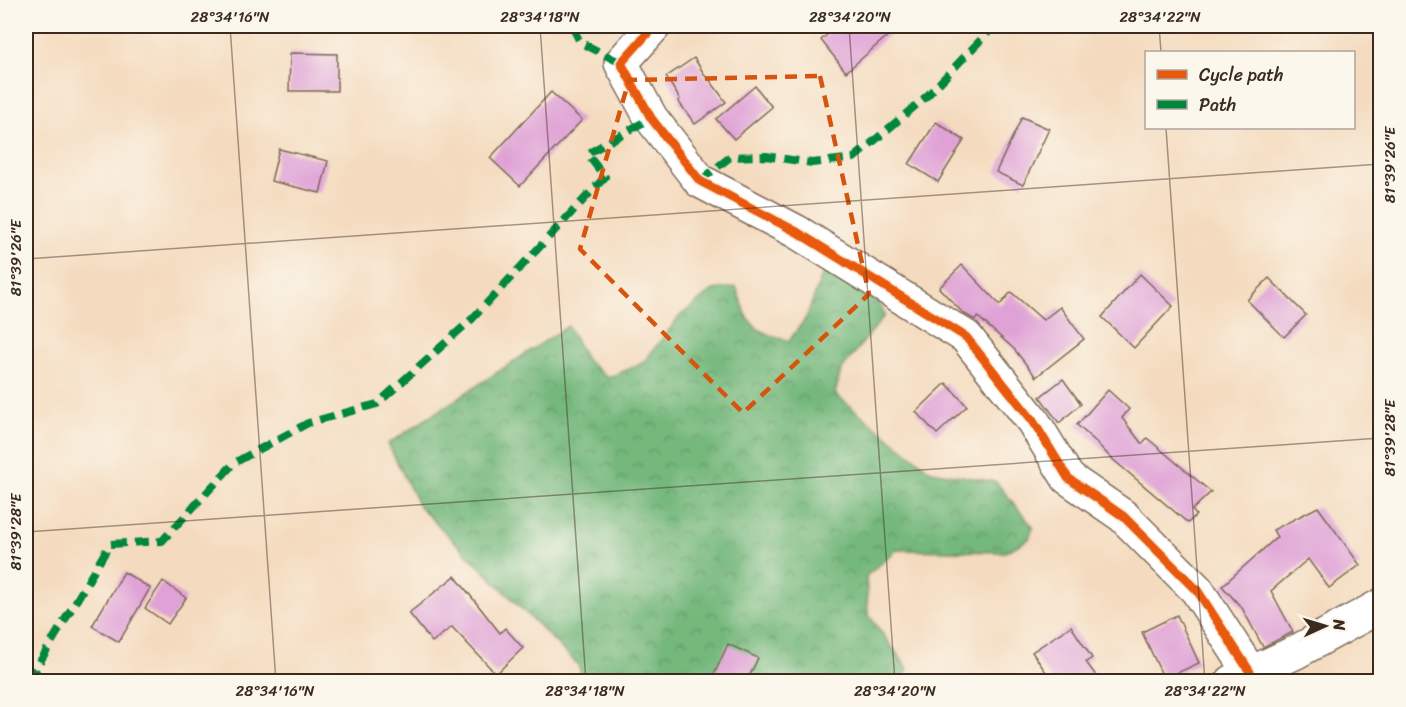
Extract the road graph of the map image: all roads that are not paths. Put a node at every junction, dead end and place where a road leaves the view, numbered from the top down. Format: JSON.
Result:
{"nodes":[{"id":1,"x":654,"y":26,"type":"edge"},
{"id":2,"x":1380,"y":606,"type":"edge"},
{"id":3,"x":1241,"y":677,"type":"edge"}],
"edges":[{"from":1,"to":3,"type":"street"},
{"from":2,"to":3,"type":"street"}]}
